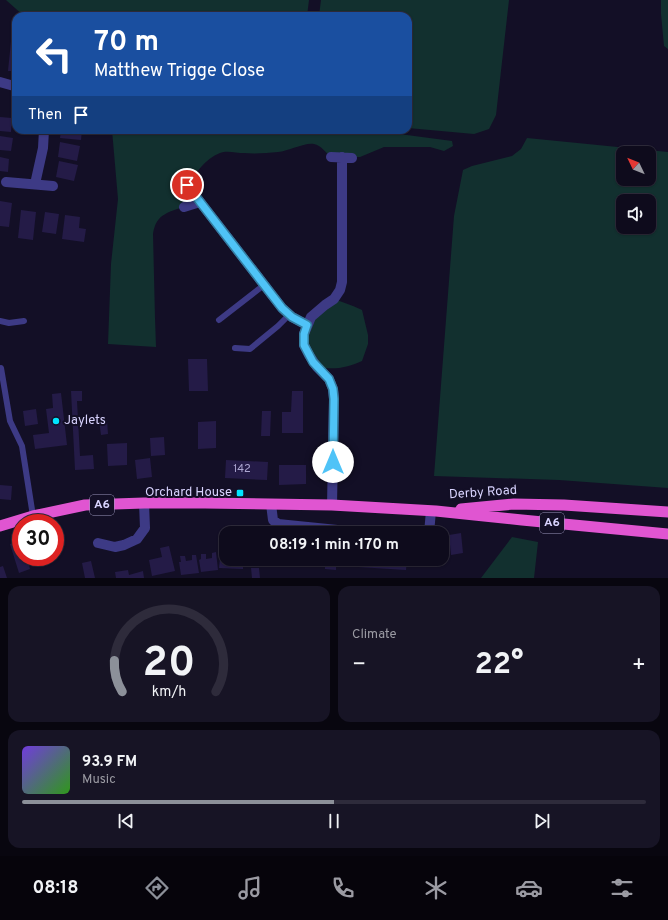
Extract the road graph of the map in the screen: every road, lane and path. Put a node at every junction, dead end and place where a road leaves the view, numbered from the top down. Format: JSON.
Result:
{"nodes":[{"id":1,"x":0,"y":82,"type":"edge"},
{"id":2,"x":12,"y":86,"type":"edge"},
{"id":3,"x":44,"y":134,"type":"edge"},
{"id":4,"x":331,"y":157,"type":"dead end"},
{"id":5,"x":6,"y":182,"type":"dead end"},
{"id":6,"x":35,"y":184,"type":"junction"},
{"id":7,"x":187,"y":185,"type":"dead end"},
{"id":8,"x":53,"y":186,"type":"dead end"},
{"id":9,"x":200,"y":202,"type":"junction"},
{"id":10,"x":184,"y":207,"type":"dead end"},
{"id":11,"x":264,"y":285,"type":"junction"},
{"id":12,"x":290,"y":315,"type":"junction"},
{"id":13,"x":219,"y":320,"type":"dead end"},
{"id":14,"x":0,"y":321,"type":"edge"},
{"id":15,"x":24,"y":321,"type":"dead end"},
{"id":16,"x":307,"y":325,"type":"junction"},
{"id":17,"x":235,"y":348,"type":"dead end"},
{"id":18,"x":1,"y":368,"type":"edge"},
{"id":19,"x":144,"y":503,"type":"junction"},
{"id":20,"x":271,"y":504,"type":"junction"},
{"id":21,"x":332,"y":505,"type":"junction"},
{"id":22,"x":434,"y":511,"type":"junction"},
{"id":23,"x":668,"y":512,"type":"edge"},
{"id":24,"x":33,"y":514,"type":"edge"},
{"id":25,"x":42,"y":514,"type":"edge"},
{"id":26,"x":12,"y":522,"type":"edge"},
{"id":27,"x":0,"y":526,"type":"edge"},
{"id":28,"x":298,"y":526,"type":"edge"},
{"id":29,"x":431,"y":526,"type":"edge"},
{"id":30,"x":668,"y":534,"type":"edge"},
{"id":31,"x":98,"y":543,"type":"dead end"}],
"edges":[{"from":1,"to":2,"type":"street"},
{"from":3,"to":6,"type":"street"},
{"from":4,"to":16,"type":"street"},
{"from":5,"to":6,"type":"street"},
{"from":6,"to":8,"type":"street"},
{"from":7,"to":9,"type":"street"},
{"from":9,"to":10,"type":"street"},
{"from":9,"to":11,"type":"street"},
{"from":11,"to":12,"type":"street"},
{"from":11,"to":13,"type":"lane"},
{"from":12,"to":16,"type":"street"},
{"from":12,"to":17,"type":"lane"},
{"from":14,"to":15,"type":"lane"},
{"from":16,"to":21,"type":"street"},
{"from":18,"to":24,"type":"lane"},
{"from":19,"to":20,"type":"highway","number":"A6"},
{"from":19,"to":25,"type":"highway","number":"A6"},
{"from":19,"to":31,"type":"street"},
{"from":20,"to":21,"type":"highway","number":"A6"},
{"from":20,"to":28,"type":"street"},
{"from":21,"to":22,"type":"highway","number":"A6"},
{"from":22,"to":23,"type":"highway","name":"Derby Road","number":"A6"},
{"from":22,"to":29,"type":"street"},
{"from":22,"to":30,"type":"highway","name":"Derby Road","number":"A6"},
{"from":26,"to":27,"type":"highway","number":"A6"}]}
